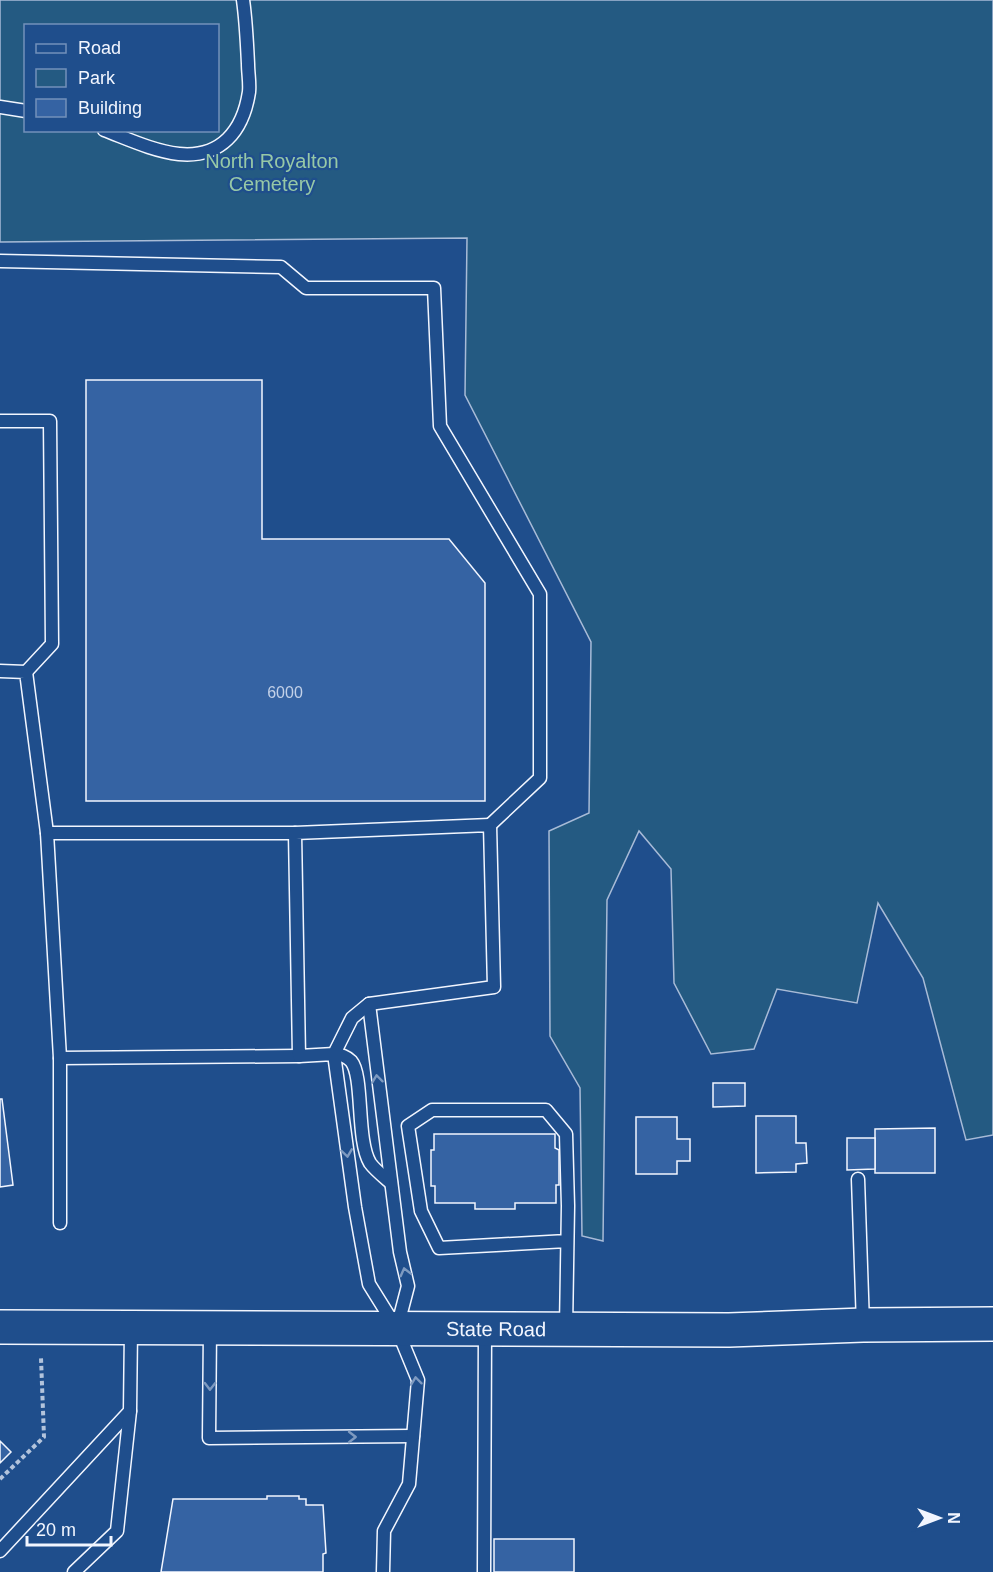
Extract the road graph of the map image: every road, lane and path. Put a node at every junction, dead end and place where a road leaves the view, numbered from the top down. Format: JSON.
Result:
{"nodes":[{"id":1,"x":243,"y":0,"type":"edge"},
{"id":2,"x":0,"y":107,"type":"edge"},
{"id":3,"x":24,"y":111,"type":"edge"},
{"id":4,"x":109,"y":132,"type":"edge"},
{"id":5,"x":0,"y":261,"type":"edge"},
{"id":6,"x":0,"y":421,"type":"edge"},
{"id":7,"x":0,"y":671,"type":"edge"},
{"id":8,"x":26,"y":672,"type":"junction"},
{"id":9,"x":490,"y":825,"type":"junction"},
{"id":10,"x":47,"y":833,"type":"junction"},
{"id":11,"x":295,"y":833,"type":"junction"},
{"id":12,"x":369,"y":1004,"type":"junction"},
{"id":13,"x":334,"y":1054,"type":"junction"},
{"id":14,"x":299,"y":1056,"type":"junction"},
{"id":15,"x":60,"y":1058,"type":"junction"},
{"id":16,"x":858,"y":1179,"type":"dead end"},
{"id":17,"x":391,"y":1183,"type":"junction"},
{"id":18,"x":60,"y":1223,"type":"dead end"},
{"id":19,"x":567,"y":1241,"type":"junction"},
{"id":20,"x":993,"y":1324,"type":"edge"},
{"id":21,"x":863,"y":1325,"type":"junction"},
{"id":22,"x":0,"y":1327,"type":"edge"},
{"id":23,"x":131,"y":1327,"type":"junction"},
{"id":24,"x":210,"y":1328,"type":"junction"},
{"id":25,"x":397,"y":1329,"type":"junction"},
{"id":26,"x":485,"y":1329,"type":"junction"},
{"id":27,"x":567,"y":1330,"type":"junction"},
{"id":28,"x":41,"y":1356,"type":"dead end"},
{"id":29,"x":130,"y":1410,"type":"junction"},
{"id":30,"x":413,"y":1436,"type":"junction"},
{"id":31,"x":0,"y":1479,"type":"edge"},
{"id":32,"x":0,"y":1551,"type":"edge"},
{"id":33,"x":74,"y":1572,"type":"edge"},
{"id":34,"x":383,"y":1572,"type":"edge"},
{"id":35,"x":484,"y":1572,"type":"edge"}],
"edges":[{"from":1,"to":4,"type":"lane"},
{"from":2,"to":3,"type":"lane"},
{"from":5,"to":9,"type":"lane"},
{"from":6,"to":8,"type":"lane"},
{"from":7,"to":8,"type":"lane"},
{"from":8,"to":10,"type":"lane"},
{"from":9,"to":11,"type":"lane"},
{"from":9,"to":12,"type":"lane"},
{"from":10,"to":11,"type":"lane"},
{"from":10,"to":15,"type":"lane"},
{"from":11,"to":14,"type":"lane"},
{"from":12,"to":13,"type":"lane"},
{"from":17,"to":12,"type":"lane","one_way":true},
{"from":13,"to":14,"type":"lane"},
{"from":13,"to":17,"type":"lane"},
{"from":13,"to":25,"type":"lane","one_way":true},
{"from":14,"to":15,"type":"lane"},
{"from":15,"to":18,"type":"lane"},
{"from":16,"to":21,"type":"lane"},
{"from":25,"to":17,"type":"lane","one_way":true},
{"from":19,"to":19,"type":"lane"},
{"from":19,"to":27,"type":"lane"},
{"from":20,"to":21,"type":"main road","name":"State Road"},
{"from":21,"to":27,"type":"main road","name":"State Road"},
{"from":22,"to":23,"type":"main road","name":"State Road"},
{"from":23,"to":24,"type":"main road","name":"State Road"},
{"from":23,"to":29,"type":"lane"},
{"from":24,"to":25,"type":"main road","name":"State Road"},
{"from":24,"to":30,"type":"lane","one_way":true},
{"from":25,"to":26,"type":"main road","name":"State Road"},
{"from":30,"to":25,"type":"lane","one_way":true},
{"from":26,"to":27,"type":"main road","name":"State Road"},
{"from":26,"to":35,"type":"lane"},
{"from":28,"to":31,"type":"path"},
{"from":29,"to":32,"type":"lane"},
{"from":29,"to":33,"type":"lane"},
{"from":30,"to":34,"type":"lane"}]}
